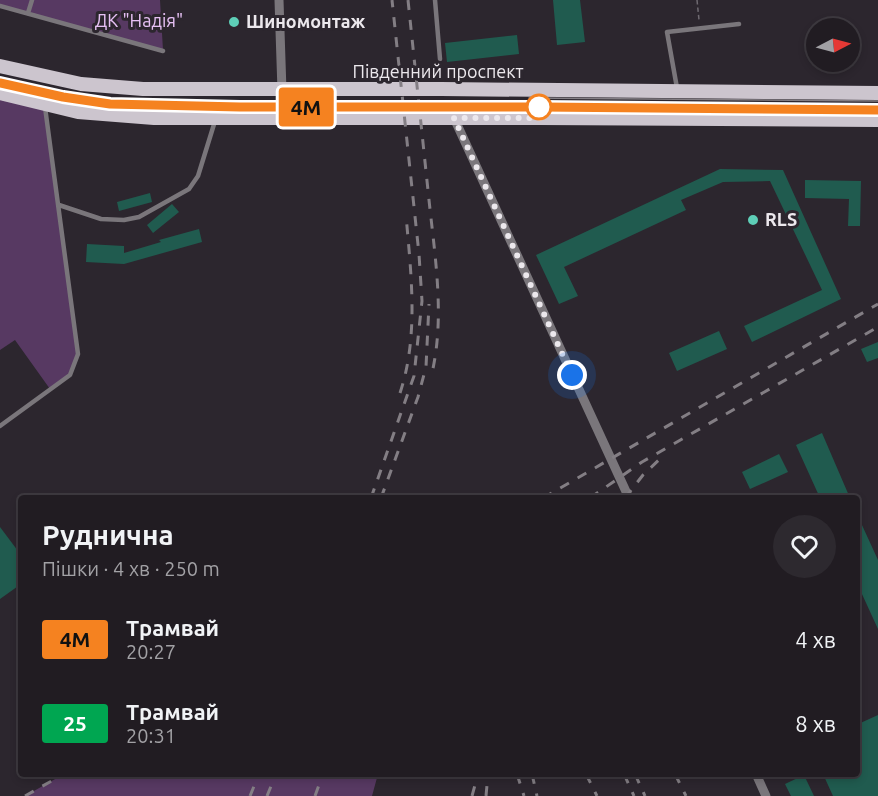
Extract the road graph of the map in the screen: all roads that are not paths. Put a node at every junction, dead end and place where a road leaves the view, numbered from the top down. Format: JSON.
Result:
{"nodes":[{"id":1,"x":32,"y":0,"type":"edge"},
{"id":2,"x":279,"y":0,"type":"edge"},
{"id":3,"x":435,"y":0,"type":"edge"},
{"id":4,"x":0,"y":6,"type":"edge"},
{"id":5,"x":28,"y":14,"type":"junction"},
{"id":6,"x":739,"y":24,"type":"dead end"},
{"id":7,"x":163,"y":51,"type":"dead end"},
{"id":8,"x":440,"y":59,"type":"dead end"},
{"id":9,"x":0,"y":66,"type":"edge"},
{"id":10,"x":282,"y":91,"type":"junction"},
{"id":11,"x":678,"y":91,"type":"junction"},
{"id":12,"x":0,"y":93,"type":"edge"},
{"id":13,"x":878,"y":93,"type":"edge"},
{"id":14,"x":45,"y":105,"type":"junction"},
{"id":15,"x":216,"y":118,"type":"junction"},
{"id":16,"x":454,"y":118,"type":"junction"},
{"id":17,"x":878,"y":120,"type":"edge"},
{"id":18,"x":59,"y":205,"type":"junction"},
{"id":19,"x":0,"y":426,"type":"edge"},
{"id":20,"x":628,"y":495,"type":"edge"},
{"id":21,"x":757,"y":777,"type":"edge"},
{"id":22,"x":766,"y":796,"type":"edge"}],
"edges":[{"from":1,"to":5,"type":"lane"},
{"from":2,"to":10,"type":"street"},
{"from":3,"to":8,"type":"lane"},
{"from":4,"to":5,"type":"lane"},
{"from":5,"to":7,"type":"lane"},
{"from":6,"to":11,"type":"lane"},
{"from":9,"to":10,"type":"main road","name":"Південний проспект"},
{"from":10,"to":11,"type":"main road","name":"Південний проспект"},
{"from":11,"to":13,"type":"main road","name":"Південний проспект"},
{"from":12,"to":14,"type":"main road"},
{"from":14,"to":15,"type":"main road"},
{"from":14,"to":18,"type":"lane"},
{"from":15,"to":16,"type":"main road"},
{"from":15,"to":18,"type":"lane"},
{"from":16,"to":17,"type":"main road"},
{"from":16,"to":20,"type":"street"},
{"from":18,"to":19,"type":"lane"},
{"from":21,"to":22,"type":"street"}]}
